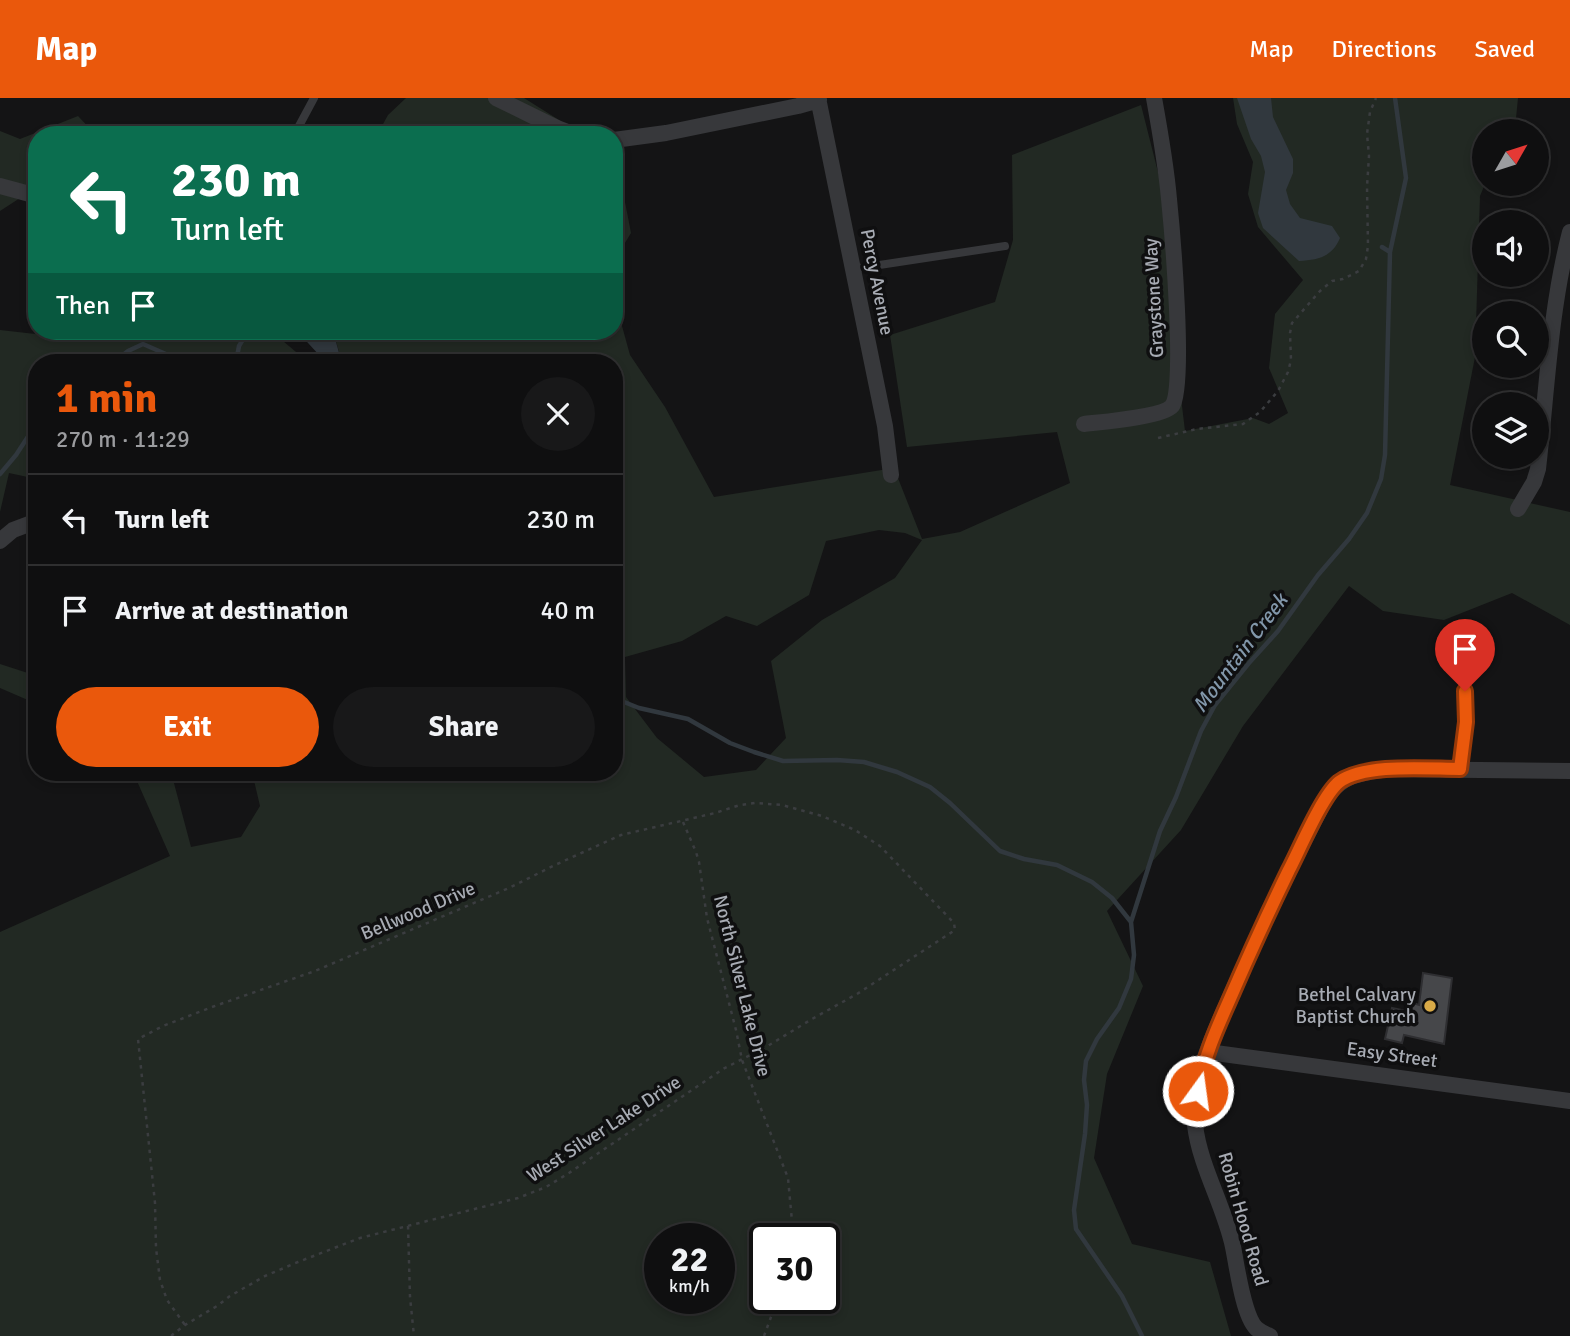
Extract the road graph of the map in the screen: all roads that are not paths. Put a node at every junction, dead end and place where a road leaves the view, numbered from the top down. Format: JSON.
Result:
{"nodes":[{"id":1,"x":314,"y":98,"type":"edge"},
{"id":2,"x":496,"y":98,"type":"edge"},
{"id":3,"x":1154,"y":98,"type":"edge"},
{"id":4,"x":819,"y":99,"type":"edge"},
{"id":5,"x":299,"y":126,"type":"dead end"},
{"id":6,"x":553,"y":126,"type":"edge"},
{"id":7,"x":623,"y":139,"type":"edge"},
{"id":8,"x":0,"y":186,"type":"edge"},
{"id":9,"x":28,"y":194,"type":"edge"},
{"id":10,"x":1570,"y":232,"type":"edge"},
{"id":11,"x":1005,"y":246,"type":"dead end"},
{"id":12,"x":853,"y":269,"type":"junction"},
{"id":13,"x":1084,"y":424,"type":"dead end"},
{"id":14,"x":891,"y":475,"type":"dead end"},
{"id":15,"x":1518,"y":509,"type":"dead end"},
{"id":16,"x":28,"y":524,"type":"edge"},
{"id":17,"x":0,"y":541,"type":"edge"},
{"id":18,"x":1465,"y":691,"type":"dead end"},
{"id":19,"x":1460,"y":769,"type":"junction"},
{"id":20,"x":1570,"y":771,"type":"edge"},
{"id":21,"x":1208,"y":1052,"type":"junction"},
{"id":22,"x":1570,"y":1101,"type":"edge"},
{"id":23,"x":1269,"y":1336,"type":"edge"}],
"edges":[{"from":1,"to":5,"type":"lane"},
{"from":2,"to":6,"type":"street"},
{"from":3,"to":13,"type":"street","name":"Graystone Way"},
{"from":4,"to":7,"type":"street"},
{"from":4,"to":12,"type":"street","name":"Percy Avenue"},
{"from":8,"to":9,"type":"street"},
{"from":10,"to":15,"type":"street"},
{"from":11,"to":12,"type":"lane"},
{"from":12,"to":14,"type":"street","name":"Percy Avenue"},
{"from":16,"to":17,"type":"street"},
{"from":18,"to":19,"type":"lane"},
{"from":19,"to":20,"type":"street","name":"Robin Hood Road"},
{"from":19,"to":21,"type":"street","name":"Robin Hood Road"},
{"from":21,"to":22,"type":"street","name":"Easy Street"},
{"from":21,"to":23,"type":"street","name":"Robin Hood Road"}]}
